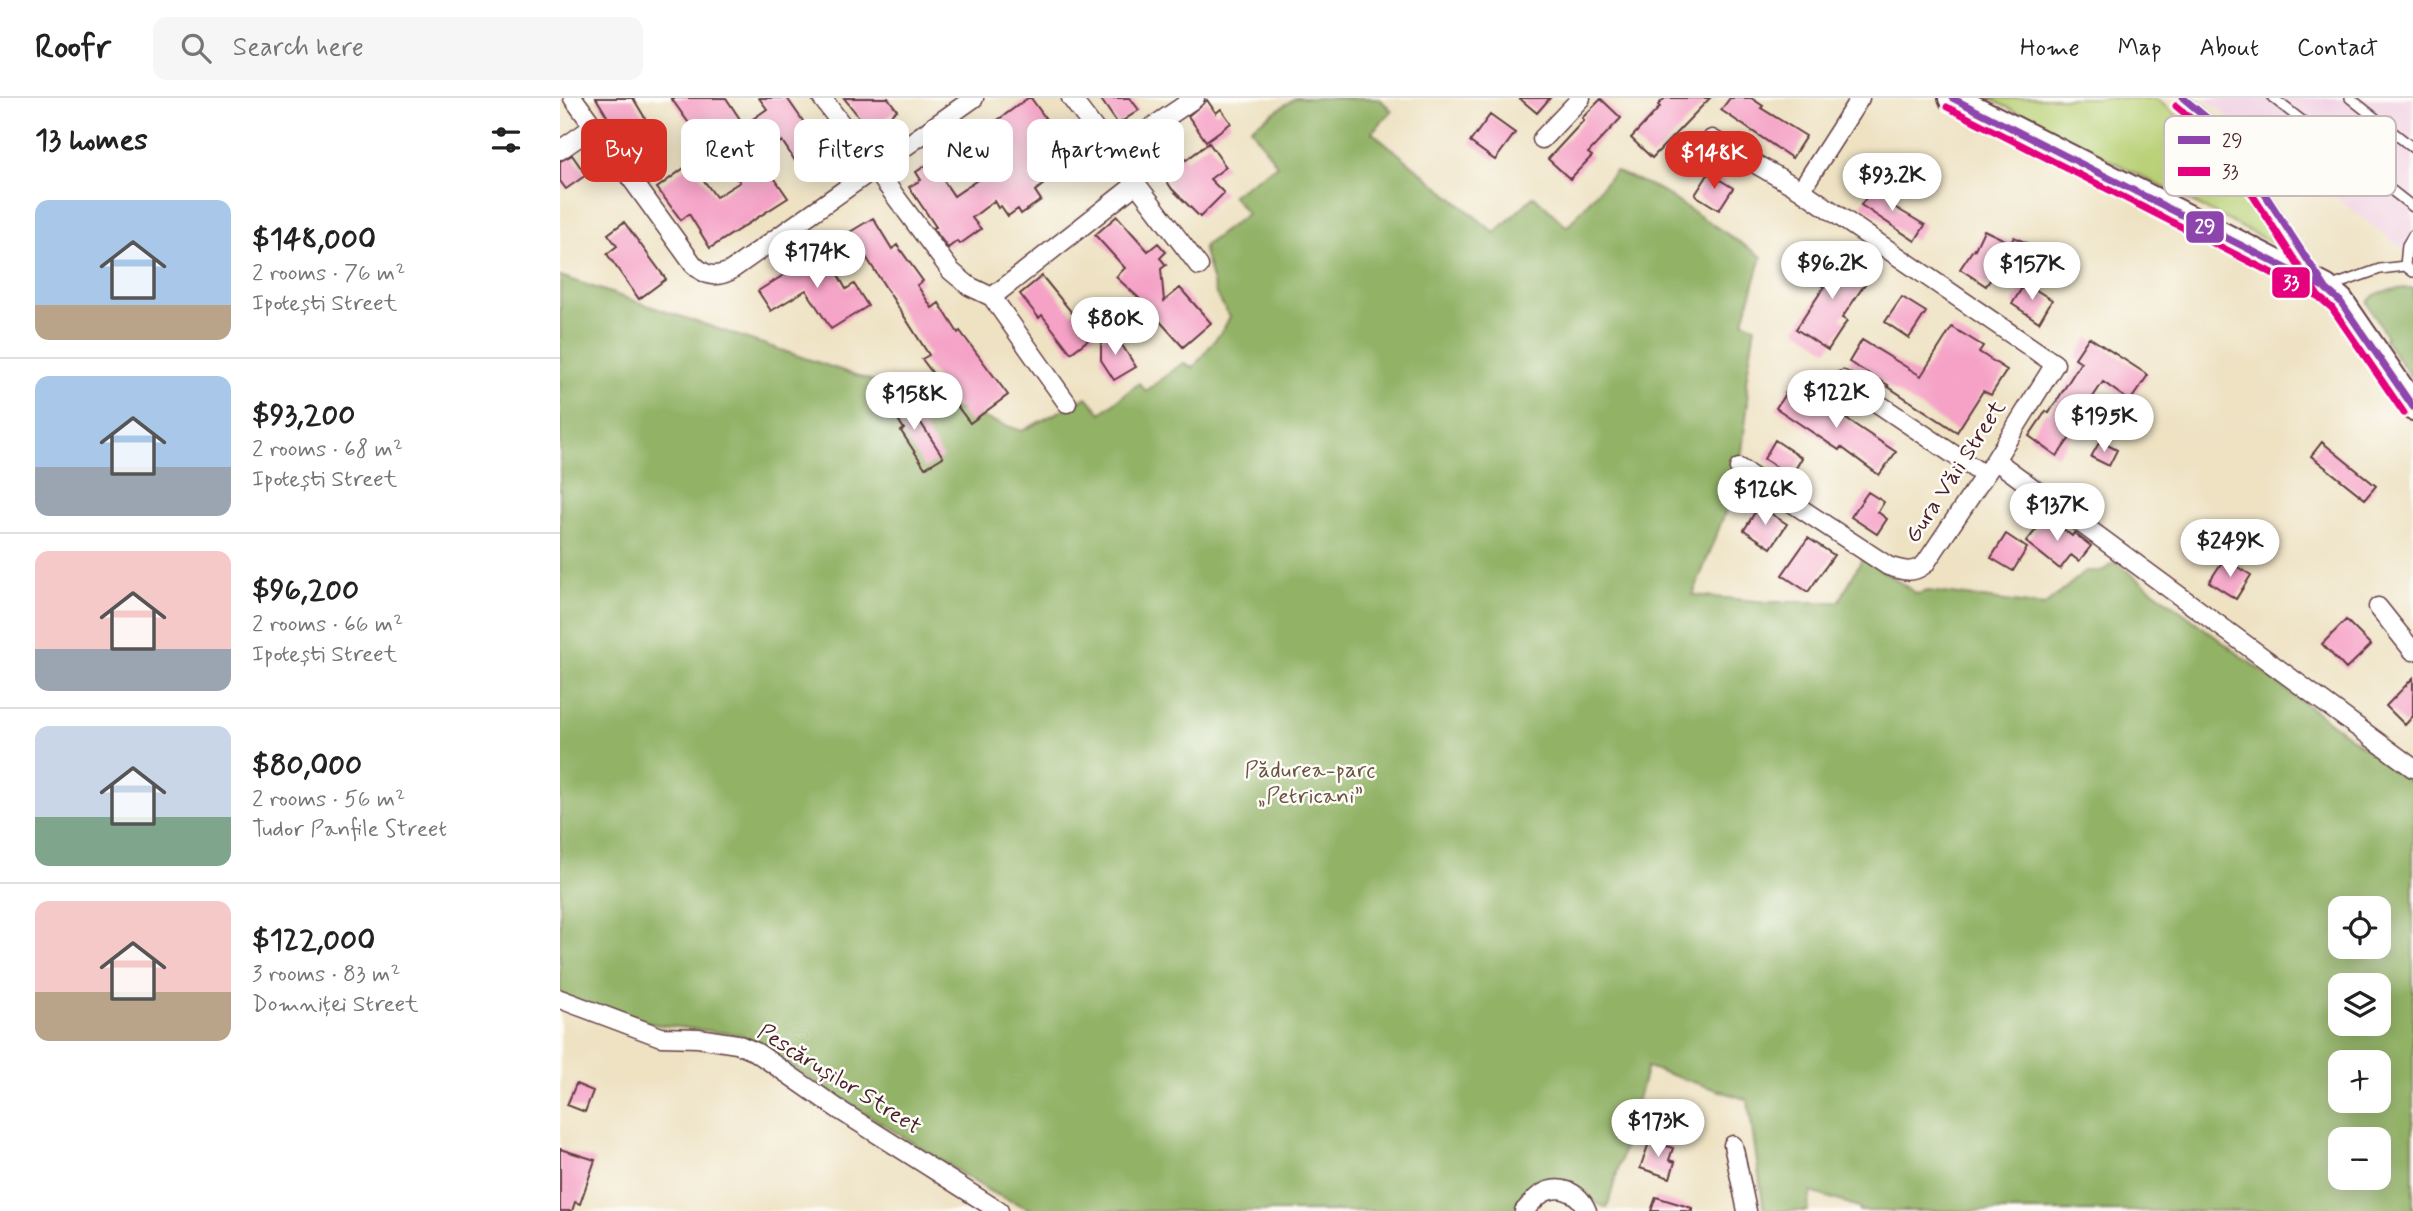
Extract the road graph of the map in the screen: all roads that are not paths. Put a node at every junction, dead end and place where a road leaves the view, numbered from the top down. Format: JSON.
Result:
{"nodes":[{"id":1,"x":573,"y":98,"type":"edge"},
{"id":2,"x":822,"y":98,"type":"edge"},
{"id":3,"x":974,"y":98,"type":"edge"},
{"id":4,"x":1071,"y":98,"type":"edge"},
{"id":5,"x":1195,"y":98,"type":"edge"},
{"id":6,"x":1581,"y":98,"type":"edge"},
{"id":7,"x":1860,"y":98,"type":"edge"},
{"id":8,"x":1952,"y":98,"type":"edge"},
{"id":9,"x":2183,"y":98,"type":"edge"},
{"id":10,"x":2273,"y":98,"type":"edge"},
{"id":11,"x":2350,"y":98,"type":"edge"},
{"id":12,"x":2205,"y":116,"type":"edge"},
{"id":13,"x":2296,"y":116,"type":"edge"},
{"id":14,"x":2373,"y":116,"type":"edge"},
{"id":15,"x":587,"y":119,"type":"edge"},
{"id":16,"x":837,"y":119,"type":"edge"},
{"id":17,"x":1087,"y":119,"type":"edge"},
{"id":18,"x":1164,"y":119,"type":"edge"},
{"id":19,"x":581,"y":135,"type":"edge"},
{"id":20,"x":2396,"y":135,"type":"edge"},
{"id":21,"x":1542,"y":139,"type":"dead end"},
{"id":22,"x":1713,"y":139,"type":"dead end"},
{"id":23,"x":909,"y":145,"type":"edge"},
{"id":24,"x":2413,"y":148,"type":"edge"},
{"id":25,"x":560,"y":150,"type":"edge"},
{"id":26,"x":633,"y":182,"type":"edge"},
{"id":27,"x":858,"y":182,"type":"edge"},
{"id":28,"x":884,"y":182,"type":"edge"},
{"id":29,"x":1136,"y":184,"type":"joint"},
{"id":30,"x":1801,"y":190,"type":"junction"},
{"id":31,"x":2396,"y":193,"type":"edge"},
{"id":32,"x":2266,"y":196,"type":"edge"},
{"id":33,"x":2413,"y":206,"type":"edge"},
{"id":34,"x":2413,"y":234,"type":"edge"},
{"id":35,"x":1199,"y":266,"type":"dead end"},
{"id":36,"x":2409,"y":269,"type":"edge"},
{"id":37,"x":2325,"y":288,"type":"junction"},
{"id":38,"x":992,"y":297,"type":"junction"},
{"id":39,"x":1843,"y":380,"type":"dead end"},
{"id":40,"x":1067,"y":403,"type":"dead end"},
{"id":41,"x":2413,"y":407,"type":"edge"},
{"id":42,"x":1995,"y":460,"type":"junction"},
{"id":43,"x":1739,"y":468,"type":"dead end"},
{"id":44,"x":1983,"y":475,"type":"junction"},
{"id":45,"x":2378,"y":607,"type":"dead end"},
{"id":46,"x":2413,"y":652,"type":"edge"},
{"id":47,"x":2413,"y":768,"type":"edge"},
{"id":48,"x":560,"y":999,"type":"edge"},
{"id":49,"x":1733,"y":1145,"type":"dead end"},
{"id":50,"x":999,"y":1211,"type":"edge"},
{"id":51,"x":1524,"y":1211,"type":"edge"},
{"id":52,"x":1587,"y":1211,"type":"edge"},
{"id":53,"x":1747,"y":1211,"type":"edge"}],
"edges":[{"from":1,"to":15,"type":"street"},
{"from":2,"to":16,"type":"street"},
{"from":3,"to":23,"type":"street"},
{"from":4,"to":17,"type":"street"},
{"from":5,"to":18,"type":"street"},
{"from":6,"to":21,"type":"street"},
{"from":7,"to":30,"type":"street"},
{"from":8,"to":37,"type":"main road"},
{"from":9,"to":12,"type":"lane"},
{"from":10,"to":13,"type":"lane"},
{"from":11,"to":14,"type":"lane"},
{"from":19,"to":25,"type":"street"},
{"from":20,"to":24,"type":"lane"},
{"from":22,"to":30,"type":"street"},
{"from":26,"to":27,"type":"street"},
{"from":28,"to":38,"type":"street"},
{"from":29,"to":35,"type":"street"},
{"from":29,"to":38,"type":"street"},
{"from":30,"to":42,"type":"street","name":"Gura Văii Street"},
{"from":31,"to":33,"type":"lane"},
{"from":32,"to":37,"type":"lane"},
{"from":34,"to":36,"type":"lane"},
{"from":36,"to":37,"type":"lane"},
{"from":37,"to":41,"type":"main road"},
{"from":38,"to":40,"type":"street"},
{"from":39,"to":44,"type":"street"},
{"from":42,"to":44,"type":"street","name":"Gura Văii Street"},
{"from":42,"to":47,"type":"street"},
{"from":43,"to":44,"type":"street","name":"Gura Văii Street"},
{"from":45,"to":46,"type":"street"},
{"from":48,"to":50,"type":"street","name":"Pescărușilor Street"},
{"from":49,"to":53,"type":"street"},
{"from":51,"to":52,"type":"street"}]}
